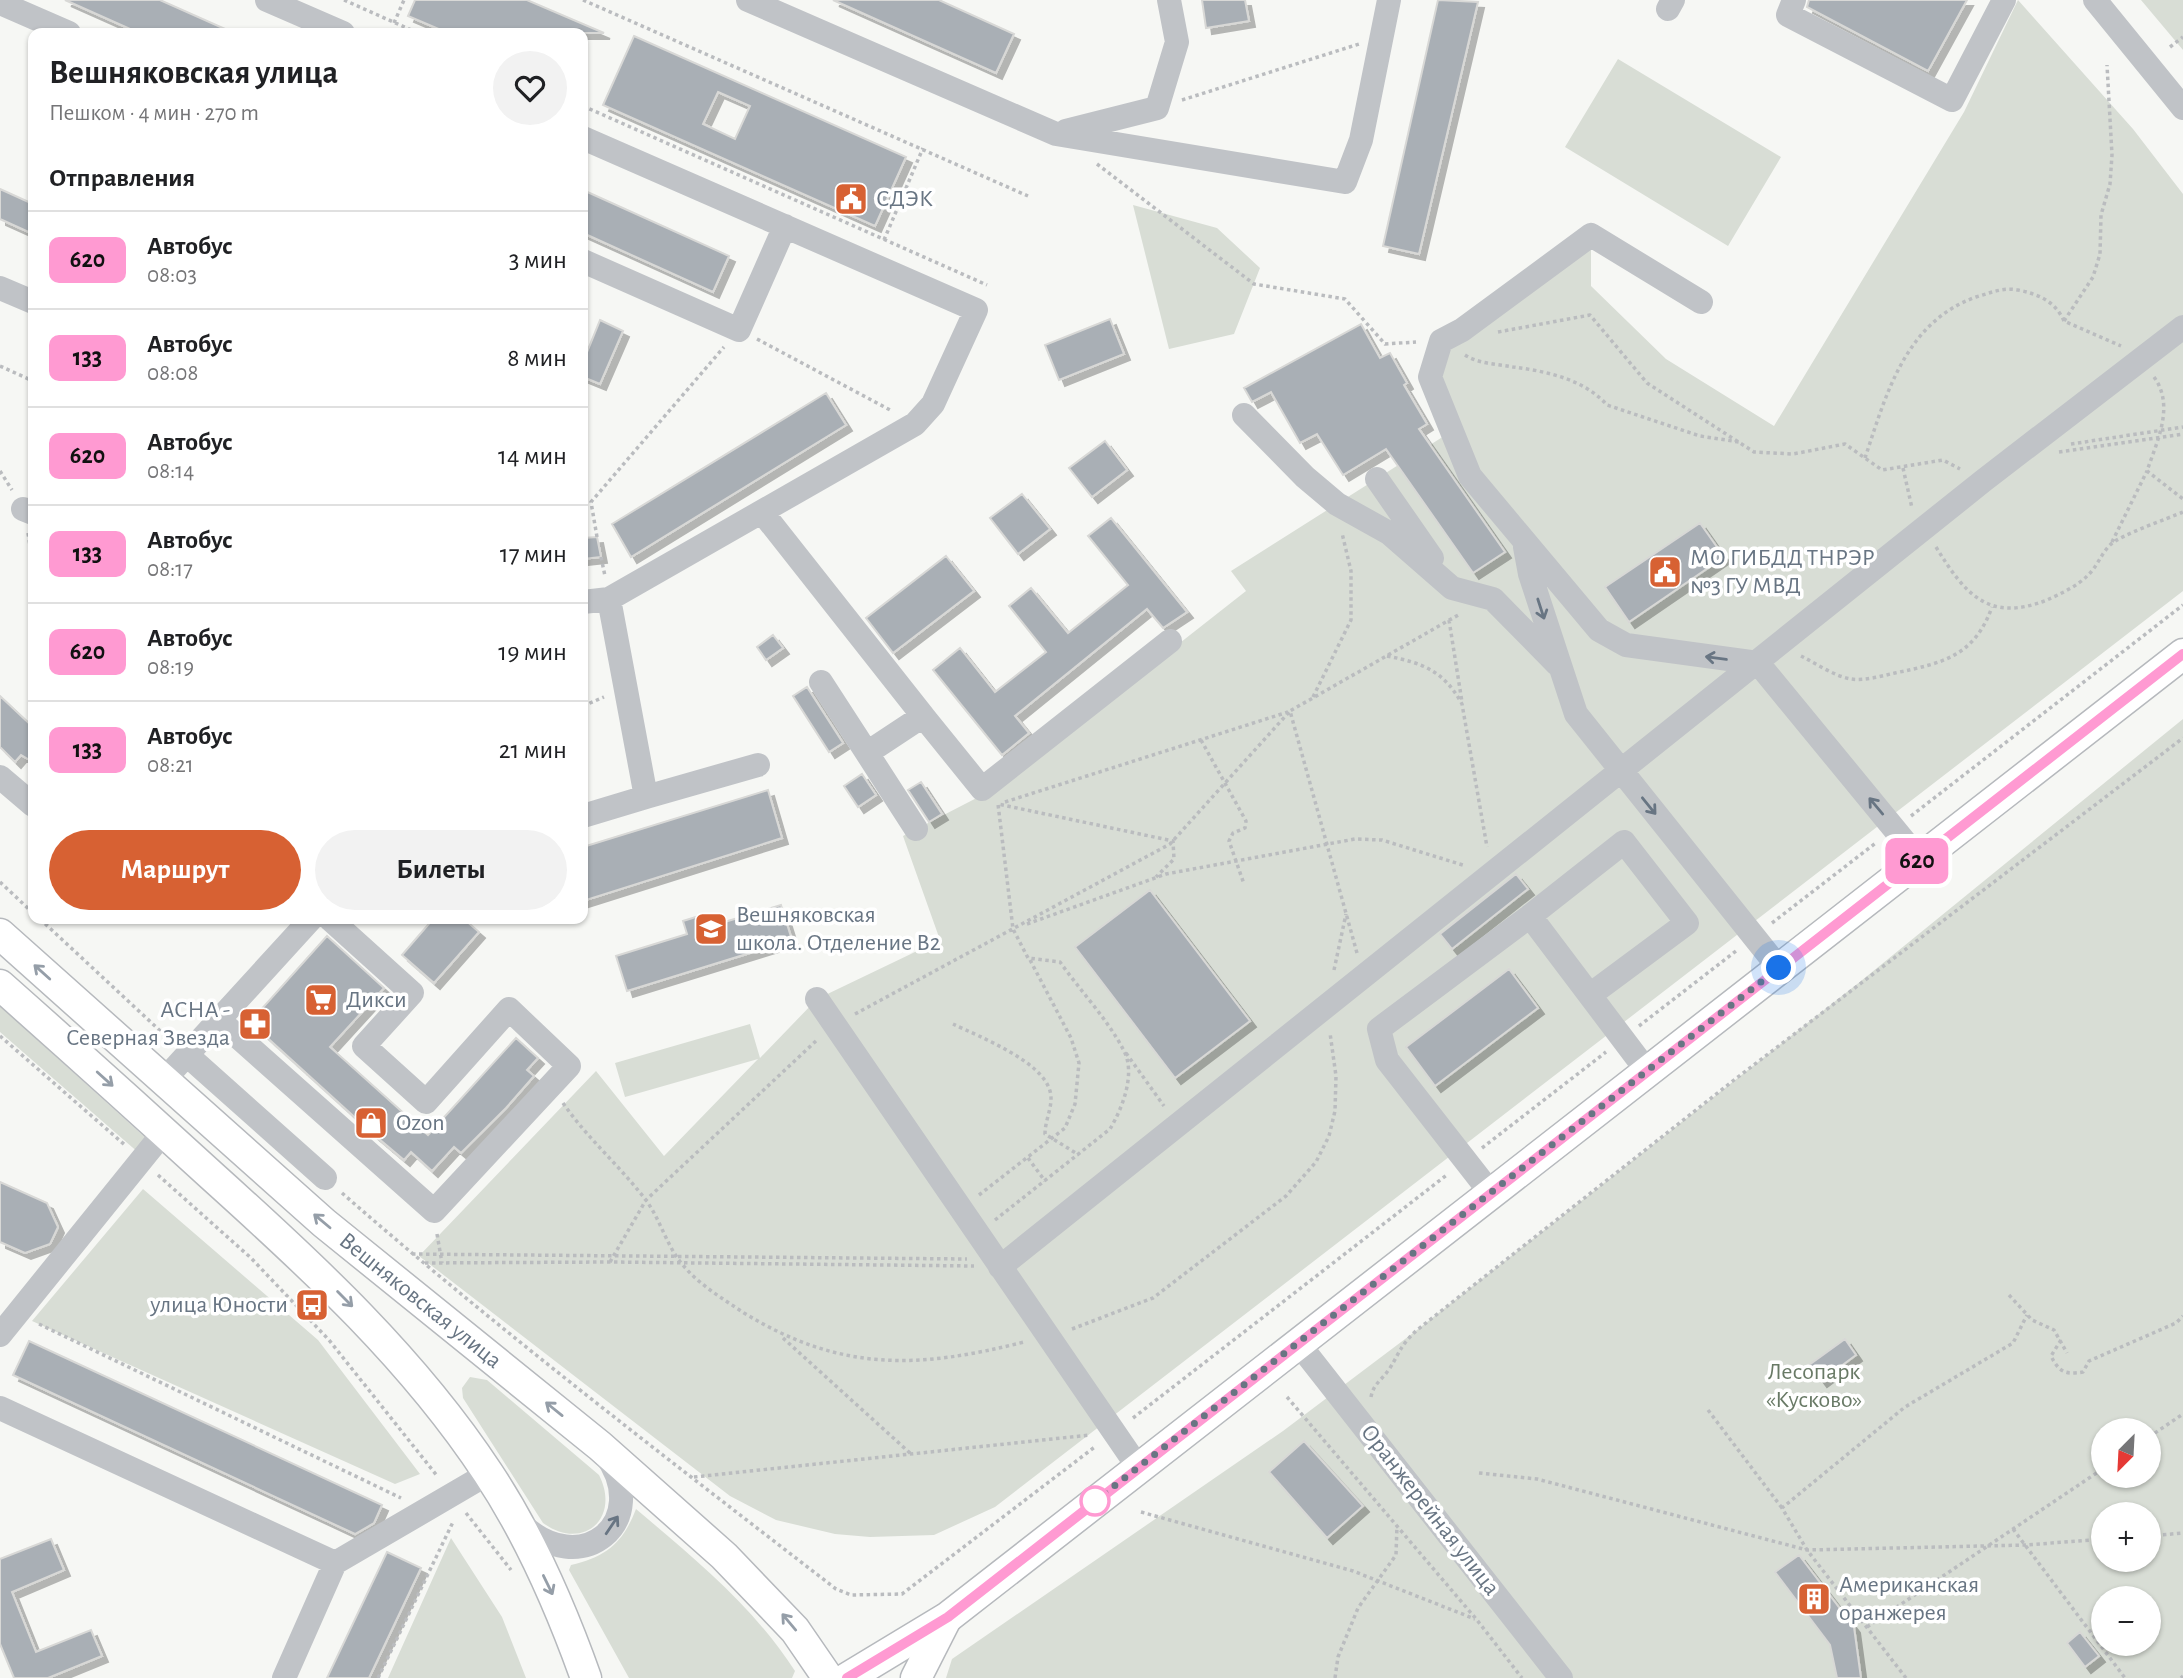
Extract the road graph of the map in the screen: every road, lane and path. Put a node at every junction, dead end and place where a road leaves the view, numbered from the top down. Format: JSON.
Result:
{"nodes":[{"id":1,"x":267,"y":0,"type":"edge"},
{"id":2,"x":344,"y":0,"type":"edge"},
{"id":3,"x":404,"y":0,"type":"edge"},
{"id":4,"x":583,"y":0,"type":"edge"},
{"id":5,"x":748,"y":0,"type":"edge"},
{"id":6,"x":1169,"y":0,"type":"edge"},
{"id":7,"x":1389,"y":0,"type":"edge"},
{"id":8,"x":1794,"y":0,"type":"edge"},
{"id":9,"x":2004,"y":0,"type":"edge"},
{"id":10,"x":2095,"y":0,"type":"edge"},
{"id":11,"x":0,"y":3,"type":"edge"},
{"id":12,"x":394,"y":23,"type":"junction"},
{"id":13,"x":58,"y":28,"type":"edge"},
{"id":14,"x":331,"y":28,"type":"edge"},
{"id":15,"x":406,"y":28,"type":"edge"},
{"id":16,"x":1382,"y":36,"type":"junction"},
{"id":17,"x":2183,"y":37,"type":"edge"},
{"id":18,"x":2170,"y":47,"type":"dead end"},
{"id":19,"x":2107,"y":65,"type":"dead end"},
{"id":20,"x":588,"y":108,"type":"edge"},
{"id":21,"x":1157,"y":108,"type":"junction"},
{"id":22,"x":2183,"y":108,"type":"edge"},
{"id":23,"x":1056,"y":134,"type":"junction"},
{"id":24,"x":588,"y":140,"type":"edge"},
{"id":25,"x":923,"y":148,"type":"junction"},
{"id":26,"x":1088,"y":158,"type":"dead end"},
{"id":27,"x":1028,"y":196,"type":"dead end"},
{"id":28,"x":785,"y":226,"type":"junction"},
{"id":29,"x":884,"y":240,"type":"junction"},
{"id":30,"x":588,"y":263,"type":"edge"},
{"id":31,"x":987,"y":285,"type":"dead end"},
{"id":32,"x":0,"y":288,"type":"edge"},
{"id":33,"x":28,"y":300,"type":"edge"},
{"id":34,"x":1701,"y":302,"type":"dead end"},
{"id":35,"x":2064,"y":321,"type":"junction"},
{"id":36,"x":2183,"y":327,"type":"edge"},
{"id":37,"x":739,"y":330,"type":"junction"},
{"id":38,"x":1451,"y":335,"type":"junction"},
{"id":39,"x":2140,"y":360,"type":"junction"},
{"id":40,"x":0,"y":366,"type":"edge"},
{"id":41,"x":28,"y":379,"type":"edge"},
{"id":42,"x":1244,"y":415,"type":"dead end"},
{"id":43,"x":915,"y":424,"type":"junction"},
{"id":44,"x":2183,"y":428,"type":"edge"},
{"id":45,"x":2160,"y":431,"type":"junction"},
{"id":46,"x":2183,"y":434,"type":"edge"},
{"id":47,"x":2159,"y":437,"type":"junction"},
{"id":48,"x":1739,"y":442,"type":"junction"},
{"id":49,"x":2023,"y":451,"type":"junction"},
{"id":50,"x":2052,"y":453,"type":"dead end"},
{"id":51,"x":1865,"y":458,"type":"junction"},
{"id":52,"x":1903,"y":467,"type":"junction"},
{"id":53,"x":2147,"y":471,"type":"junction"},
{"id":54,"x":1377,"y":479,"type":"dead end"},
{"id":55,"x":1983,"y":481,"type":"junction"},
{"id":56,"x":2183,"y":499,"type":"edge"},
{"id":57,"x":591,"y":502,"type":"joint"},
{"id":58,"x":1337,"y":504,"type":"junction"},
{"id":59,"x":762,"y":512,"type":"junction"},
{"id":60,"x":2183,"y":512,"type":"edge"},
{"id":61,"x":1924,"y":529,"type":"junction"},
{"id":62,"x":597,"y":537,"type":"dead end"},
{"id":63,"x":1524,"y":543,"type":"junction"},
{"id":64,"x":2111,"y":543,"type":"junction"},
{"id":65,"x":1452,"y":588,"type":"junction"},
{"id":66,"x":1488,"y":598,"type":"junction"},
{"id":67,"x":609,"y":599,"type":"junction"},
{"id":68,"x":588,"y":601,"type":"edge"},
{"id":69,"x":2183,"y":606,"type":"edge"},
{"id":70,"x":1992,"y":607,"type":"junction"},
{"id":71,"x":1449,"y":620,"type":"junction"},
{"id":72,"x":1170,"y":641,"type":"dead end"},
{"id":73,"x":1783,"y":643,"type":"junction"},
{"id":74,"x":2183,"y":654,"type":"edge"},
{"id":75,"x":1387,"y":656,"type":"junction"},
{"id":76,"x":1758,"y":663,"type":"junction"},
{"id":77,"x":1560,"y":666,"type":"junction"},
{"id":78,"x":821,"y":682,"type":"dead end"},
{"id":79,"x":1312,"y":699,"type":"junction"},
{"id":80,"x":1462,"y":704,"type":"junction"},
{"id":81,"x":1290,"y":711,"type":"junction"},
{"id":82,"x":923,"y":716,"type":"junction"},
{"id":83,"x":2183,"y":738,"type":"edge"},
{"id":84,"x":1201,"y":740,"type":"junction"},
{"id":85,"x":867,"y":753,"type":"junction"},
{"id":86,"x":758,"y":765,"type":"dead end"},
{"id":87,"x":1620,"y":770,"type":"junction"},
{"id":88,"x":0,"y":777,"type":"edge"},
{"id":89,"x":1225,"y":782,"type":"junction"},
{"id":90,"x":992,"y":795,"type":"junction"},
{"id":91,"x":646,"y":797,"type":"junction"},
{"id":92,"x":28,"y":801,"type":"edge"},
{"id":93,"x":588,"y":814,"type":"edge"},
{"id":94,"x":916,"y":829,"type":"dead end"},
{"id":95,"x":1894,"y":829,"type":"junction"},
{"id":96,"x":1173,"y":841,"type":"junction"},
{"id":97,"x":1326,"y":843,"type":"junction"},
{"id":98,"x":1919,"y":859,"type":"junction"},
{"id":99,"x":1237,"y":862,"type":"junction"},
{"id":100,"x":1492,"y":873,"type":"junction"},
{"id":101,"x":1156,"y":877,"type":"junction"},
{"id":102,"x":0,"y":882,"type":"edge"},
{"id":103,"x":1244,"y":884,"type":"dead end"},
{"id":104,"x":28,"y":908,"type":"edge"},
{"id":105,"x":1346,"y":914,"type":"junction"},
{"id":106,"x":1530,"y":916,"type":"junction"},
{"id":107,"x":45,"y":924,"type":"edge"},
{"id":108,"x":306,"y":924,"type":"edge"},
{"id":109,"x":336,"y":924,"type":"edge"},
{"id":110,"x":1013,"y":929,"type":"junction"},
{"id":111,"x":0,"y":934,"type":"edge"},
{"id":112,"x":1754,"y":937,"type":"junction"},
{"id":113,"x":1028,"y":958,"type":"junction"},
{"id":114,"x":1779,"y":968,"type":"junction"},
{"id":115,"x":1364,"y":976,"type":"junction"},
{"id":116,"x":0,"y":985,"type":"edge"},
{"id":117,"x":1590,"y":995,"type":"junction"},
{"id":118,"x":817,"y":999,"type":"dead end"},
{"id":119,"x":1327,"y":1006,"type":"junction"},
{"id":120,"x":219,"y":1020,"type":"junction"},
{"id":121,"x":835,"y":1024,"type":"junction"},
{"id":122,"x":953,"y":1024,"type":"dead end"},
{"id":123,"x":0,"y":1036,"type":"edge"},
{"id":124,"x":1623,"y":1039,"type":"junction"},
{"id":125,"x":1125,"y":1053,"type":"junction"},
{"id":126,"x":187,"y":1055,"type":"junction"},
{"id":127,"x":1647,"y":1071,"type":"junction"},
{"id":128,"x":163,"y":1081,"type":"junction"},
{"id":129,"x":551,"y":1086,"type":"junction"},
{"id":130,"x":1178,"y":1125,"type":"junction"},
{"id":131,"x":164,"y":1132,"type":"junction"},
{"id":132,"x":1051,"y":1140,"type":"junction"},
{"id":133,"x":1079,"y":1155,"type":"junction"},
{"id":134,"x":1028,"y":1158,"type":"junction"},
{"id":135,"x":1465,"y":1160,"type":"junction"},
{"id":136,"x":142,"y":1161,"type":"junction"},
{"id":137,"x":325,"y":1178,"type":"joint"},
{"id":138,"x":1045,"y":1181,"type":"junction"},
{"id":139,"x":1490,"y":1192,"type":"junction"},
{"id":140,"x":646,"y":1200,"type":"junction"},
{"id":141,"x":961,"y":1209,"type":"junction"},
{"id":142,"x":434,"y":1211,"type":"junction"},
{"id":143,"x":978,"y":1234,"type":"junction"},
{"id":144,"x":412,"y":1254,"type":"junction"},
{"id":145,"x":440,"y":1254,"type":"junction"},
{"id":146,"x":614,"y":1256,"type":"junction"},
{"id":147,"x":677,"y":1256,"type":"junction"},
{"id":148,"x":610,"y":1262,"type":"junction"},
{"id":149,"x":680,"y":1262,"type":"junction"},
{"id":150,"x":423,"y":1263,"type":"junction"},
{"id":151,"x":442,"y":1263,"type":"junction"},
{"id":152,"x":998,"y":1263,"type":"junction"},
{"id":153,"x":2009,"y":1295,"type":"dead end"},
{"id":154,"x":18,"y":1314,"type":"junction"},
{"id":155,"x":2027,"y":1315,"type":"junction"},
{"id":156,"x":2183,"y":1316,"type":"edge"},
{"id":157,"x":0,"y":1335,"type":"edge"},
{"id":158,"x":780,"y":1335,"type":"junction"},
{"id":159,"x":1048,"y":1336,"type":"junction"},
{"id":160,"x":2061,"y":1340,"type":"junction"},
{"id":161,"x":1298,"y":1343,"type":"junction"},
{"id":162,"x":2067,"y":1353,"type":"dead end"},
{"id":163,"x":1287,"y":1397,"type":"dead end"},
{"id":164,"x":0,"y":1408,"type":"edge"},
{"id":165,"x":1708,"y":1410,"type":"dead end"},
{"id":166,"x":2183,"y":1414,"type":"edge"},
{"id":167,"x":1366,"y":1427,"type":"junction"},
{"id":168,"x":2161,"y":1429,"type":"edge"},
{"id":169,"x":1114,"y":1432,"type":"junction"},
{"id":170,"x":600,"y":1446,"type":"junction"},
{"id":171,"x":911,"y":1454,"type":"junction"},
{"id":172,"x":1138,"y":1468,"type":"junction"},
{"id":173,"x":489,"y":1473,"type":"junction"},
{"id":174,"x":1479,"y":1473,"type":"dead end"},
{"id":175,"x":691,"y":1477,"type":"junction"},
{"id":176,"x":2091,"y":1477,"type":"edge"},
{"id":177,"x":456,"y":1499,"type":"junction"},
{"id":178,"x":1782,"y":1508,"type":"junction"},
{"id":179,"x":424,"y":1509,"type":"junction"},
{"id":180,"x":1141,"y":1511,"type":"dead end"},
{"id":181,"x":514,"y":1516,"type":"junction"},
{"id":182,"x":1397,"y":1525,"type":"junction"},
{"id":183,"x":2013,"y":1529,"type":"junction"},
{"id":184,"x":2183,"y":1534,"type":"edge"},
{"id":185,"x":2161,"y":1535,"type":"edge"},
{"id":186,"x":2091,"y":1540,"type":"edge"},
{"id":187,"x":1988,"y":1545,"type":"junction"},
{"id":188,"x":2026,"y":1545,"type":"junction"},
{"id":189,"x":1807,"y":1550,"type":"junction"},
{"id":190,"x":335,"y":1563,"type":"junction"},
{"id":191,"x":516,"y":1576,"type":"dead end"},
{"id":192,"x":1378,"y":1581,"type":"junction"},
{"id":193,"x":948,"y":1617,"type":"junction"},
{"id":194,"x":1477,"y":1620,"type":"junction"},
{"id":195,"x":566,"y":1621,"type":"junction"},
{"id":196,"x":1867,"y":1627,"type":"junction"},
{"id":197,"x":284,"y":1678,"type":"edge"},
{"id":198,"x":378,"y":1678,"type":"edge"},
{"id":199,"x":586,"y":1678,"type":"edge"},
{"id":200,"x":600,"y":1678,"type":"edge"},
{"id":201,"x":828,"y":1678,"type":"edge"},
{"id":202,"x":847,"y":1678,"type":"edge"},
{"id":203,"x":916,"y":1678,"type":"edge"},
{"id":204,"x":1335,"y":1678,"type":"edge"},
{"id":205,"x":1522,"y":1678,"type":"edge"},
{"id":206,"x":1561,"y":1678,"type":"edge"},
{"id":207,"x":1906,"y":1678,"type":"edge"},
{"id":208,"x":2125,"y":1678,"type":"edge"}],
"edges":[{"from":1,"to":14,"type":"street"},
{"from":2,"to":12,"type":"path"},
{"from":3,"to":12,"type":"path"},
{"from":4,"to":25,"type":"path"},
{"from":5,"to":23,"type":"street"},
{"from":6,"to":21,"type":"street"},
{"from":7,"to":16,"type":"street"},
{"from":8,"to":9,"type":"street"},
{"from":10,"to":22,"type":"street"},
{"from":11,"to":13,"type":"street"},
{"from":12,"to":15,"type":"path"},
{"from":16,"to":21,"type":"path"},
{"from":16,"to":23,"type":"street"},
{"from":17,"to":18,"type":"path"},
{"from":19,"to":35,"type":"path"},
{"from":20,"to":29,"type":"path"},
{"from":21,"to":23,"type":"street"},
{"from":24,"to":28,"type":"street"},
{"from":25,"to":27,"type":"path"},
{"from":25,"to":29,"type":"path"},
{"from":26,"to":38,"type":"path"},
{"from":28,"to":37,"type":"street"},
{"from":28,"to":43,"type":"street"},
{"from":29,"to":31,"type":"path"},
{"from":30,"to":37,"type":"street"},
{"from":32,"to":33,"type":"street"},
{"from":34,"to":38,"type":"street"},
{"from":35,"to":39,"type":"path"},
{"from":35,"to":51,"type":"path"},
{"from":36,"to":39,"type":"street"},
{"from":37,"to":43,"type":"path"},
{"from":37,"to":57,"type":"path"},
{"from":38,"to":48,"type":"path"},
{"from":38,"to":48,"type":"path"},
{"from":38,"to":63,"type":"street"},
{"from":39,"to":45,"type":"path"},
{"from":39,"to":49,"type":"street"},
{"from":40,"to":41,"type":"path"},
{"from":42,"to":58,"type":"street"},
{"from":43,"to":59,"type":"street"},
{"from":44,"to":45,"type":"path"},
{"from":45,"to":47,"type":"path"},
{"from":45,"to":49,"type":"path"},
{"from":46,"to":47,"type":"path"},
{"from":47,"to":50,"type":"path"},
{"from":47,"to":53,"type":"path"},
{"from":48,"to":51,"type":"path"},
{"from":49,"to":55,"type":"street"},
{"from":51,"to":52,"type":"path"},
{"from":52,"to":55,"type":"path"},
{"from":52,"to":61,"type":"path"},
{"from":53,"to":56,"type":"path"},
{"from":53,"to":64,"type":"path"},
{"from":54,"to":65,"type":"street"},
{"from":55,"to":61,"type":"street"},
{"from":57,"to":62,"type":"path"},
{"from":58,"to":65,"type":"street"},
{"from":58,"to":79,"type":"path"},
{"from":59,"to":67,"type":"street"},
{"from":59,"to":82,"type":"street"},
{"from":60,"to":64,"type":"path"},
{"from":61,"to":70,"type":"path"},
{"from":61,"to":73,"type":"street"},
{"from":76,"to":63,"type":"street","one_way":true},
{"from":63,"to":77,"type":"street","one_way":true},
{"from":64,"to":70,"type":"path"},
{"from":65,"to":66,"type":"street"},
{"from":66,"to":71,"type":"path"},
{"from":66,"to":77,"type":"street"},
{"from":67,"to":68,"type":"street"},
{"from":67,"to":91,"type":"street"},
{"from":69,"to":95,"type":"path"},
{"from":70,"to":73,"type":"path"},
{"from":71,"to":75,"type":"path"},
{"from":71,"to":80,"type":"path"},
{"from":72,"to":90,"type":"street"},
{"from":73,"to":76,"type":"street"},
{"from":74,"to":98,"type":"main road"},
{"from":75,"to":79,"type":"path"},
{"from":75,"to":80,"type":"path"},
{"from":76,"to":87,"type":"street"},
{"from":95,"to":76,"type":"street","one_way":true},
{"from":77,"to":87,"type":"street"},
{"from":78,"to":85,"type":"street"},
{"from":79,"to":81,"type":"path"},
{"from":80,"to":100,"type":"path"},
{"from":81,"to":84,"type":"path"},
{"from":81,"to":89,"type":"path"},
{"from":81,"to":97,"type":"path"},
{"from":82,"to":85,"type":"street"},
{"from":82,"to":90,"type":"street"},
{"from":83,"to":167,"type":"path"},
{"from":84,"to":89,"type":"path"},
{"from":84,"to":90,"type":"path"},
{"from":85,"to":94,"type":"street"},
{"from":86,"to":91,"type":"street"},
{"from":87,"to":100,"type":"street"},
{"from":87,"to":112,"type":"street","one_way":true},
{"from":88,"to":92,"type":"street"},
{"from":89,"to":96,"type":"path"},
{"from":89,"to":99,"type":"path"},
{"from":90,"to":96,"type":"path"},
{"from":90,"to":110,"type":"path"},
{"from":91,"to":93,"type":"street"},
{"from":95,"to":98,"type":"street"},
{"from":95,"to":112,"type":"path"},
{"from":96,"to":101,"type":"path"},
{"from":96,"to":110,"type":"path"},
{"from":97,"to":99,"type":"path"},
{"from":97,"to":100,"type":"path"},
{"from":97,"to":105,"type":"path"},
{"from":98,"to":114,"type":"main road"},
{"from":99,"to":101,"type":"path"},
{"from":99,"to":103,"type":"path"},
{"from":100,"to":115,"type":"street"},
{"from":101,"to":110,"type":"path"},
{"from":102,"to":104,"type":"path"},
{"from":105,"to":115,"type":"path"},
{"from":105,"to":119,"type":"path"},
{"from":106,"to":117,"type":"street"},
{"from":106,"to":117,"type":"street"},
{"from":106,"to":135,"type":"street"},
{"from":107,"to":126,"type":"path"},
{"from":108,"to":120,"type":"street"},
{"from":109,"to":129,"type":"street"},
{"from":110,"to":113,"type":"path"},
{"from":110,"to":121,"type":"path"},
{"from":128,"to":111,"type":"main road","name":"Вешняковская улица","one_way":true},
{"from":112,"to":114,"type":"street"},
{"from":112,"to":124,"type":"path"},
{"from":113,"to":125,"type":"path"},
{"from":113,"to":132,"type":"path"},
{"from":114,"to":127,"type":"main road"},
{"from":115,"to":119,"type":"street"},
{"from":116,"to":131,"type":"main road","name":"Вешняковская улица","one_way":true},
{"from":117,"to":124,"type":"street"},
{"from":118,"to":121,"type":"street"},
{"from":119,"to":130,"type":"street"},
{"from":119,"to":159,"type":"path"},
{"from":120,"to":126,"type":"street"},
{"from":120,"to":142,"type":"street"},
{"from":121,"to":140,"type":"path"},
{"from":121,"to":141,"type":"street"},
{"from":122,"to":132,"type":"path"},
{"from":123,"to":136,"type":"path"},
{"from":124,"to":127,"type":"street"},
{"from":124,"to":135,"type":"path"},
{"from":125,"to":130,"type":"path"},
{"from":125,"to":133,"type":"path"},
{"from":126,"to":128,"type":"street"},
{"from":126,"to":137,"type":"street"},
{"from":127,"to":139,"type":"main road"},
{"from":170,"to":128,"type":"main road","name":"Вешняковская улица","one_way":true},
{"from":129,"to":140,"type":"path"},
{"from":129,"to":142,"type":"street"},
{"from":130,"to":152,"type":"street"},
{"from":131,"to":136,"type":"street"},
{"from":131,"to":173,"type":"main road","name":"Вешняковская улица","one_way":true},
{"from":132,"to":133,"type":"path"},
{"from":132,"to":134,"type":"path"},
{"from":133,"to":138,"type":"path"},
{"from":134,"to":138,"type":"path"},
{"from":134,"to":141,"type":"path"},
{"from":135,"to":139,"type":"street"},
{"from":135,"to":169,"type":"path"},
{"from":136,"to":154,"type":"street"},
{"from":136,"to":177,"type":"path"},
{"from":137,"to":144,"type":"path"},
{"from":138,"to":143,"type":"path"},
{"from":139,"to":161,"type":"main road"},
{"from":140,"to":146,"type":"path"},
{"from":140,"to":147,"type":"path"},
{"from":141,"to":143,"type":"street"},
{"from":142,"to":145,"type":"path"},
{"from":143,"to":152,"type":"street"},
{"from":144,"to":145,"type":"path"},
{"from":144,"to":150,"type":"path"},
{"from":145,"to":146,"type":"path"},
{"from":145,"to":151,"type":"path"},
{"from":146,"to":147,"type":"path"},
{"from":146,"to":148,"type":"path"},
{"from":147,"to":149,"type":"path"},
{"from":147,"to":152,"type":"path"},
{"from":148,"to":149,"type":"path"},
{"from":148,"to":151,"type":"path"},
{"from":149,"to":152,"type":"path"},
{"from":149,"to":158,"type":"path"},
{"from":150,"to":151,"type":"path"},
{"from":150,"to":175,"type":"path"},
{"from":152,"to":159,"type":"street"},
{"from":153,"to":155,"type":"path"},
{"from":154,"to":157,"type":"street"},
{"from":154,"to":179,"type":"path"},
{"from":155,"to":160,"type":"path"},
{"from":155,"to":178,"type":"path"},
{"from":156,"to":160,"type":"path"},
{"from":158,"to":159,"type":"path"},
{"from":158,"to":171,"type":"path"},
{"from":159,"to":169,"type":"street"},
{"from":160,"to":162,"type":"path"},
{"from":161,"to":167,"type":"street","name":"Оранжерейная улица"},
{"from":161,"to":172,"type":"main road"},
{"from":163,"to":182,"type":"path"},
{"from":164,"to":190,"type":"street"},
{"from":165,"to":178,"type":"path"},
{"from":166,"to":168,"type":"path"},
{"from":167,"to":206,"type":"street","name":"Оранжерейная улица"},
{"from":169,"to":171,"type":"path"},
{"from":169,"to":172,"type":"street"},
{"from":169,"to":175,"type":"path"},
{"from":181,"to":170,"type":"street","one_way":true},
{"from":201,"to":170,"type":"main road","name":"Вешняковская улица","one_way":true},
{"from":171,"to":175,"type":"path"},
{"from":172,"to":193,"type":"main road"},
{"from":173,"to":177,"type":"street"},
{"from":173,"to":181,"type":"main road","name":"Вешняковская улица"},
{"from":174,"to":189,"type":"path"},
{"from":176,"to":183,"type":"path"},
{"from":177,"to":179,"type":"street"},
{"from":177,"to":191,"type":"path"},
{"from":177,"to":198,"type":"path"},
{"from":178,"to":189,"type":"path"},
{"from":179,"to":190,"type":"street"},
{"from":180,"to":192,"type":"path"},
{"from":181,"to":195,"type":"main road","name":"Вешняковская улица","one_way":true},
{"from":182,"to":192,"type":"path"},
{"from":182,"to":194,"type":"path"},
{"from":183,"to":187,"type":"path"},
{"from":183,"to":188,"type":"path"},
{"from":184,"to":185,"type":"path"},
{"from":186,"to":188,"type":"path"},
{"from":187,"to":188,"type":"path"},
{"from":187,"to":189,"type":"path"},
{"from":187,"to":196,"type":"path"},
{"from":188,"to":208,"type":"path"},
{"from":189,"to":196,"type":"path"},
{"from":190,"to":197,"type":"street"},
{"from":192,"to":194,"type":"path"},
{"from":192,"to":204,"type":"path"},
{"from":193,"to":202,"type":"main road"},
{"from":193,"to":203,"type":"main road"},
{"from":194,"to":205,"type":"path"},
{"from":195,"to":199,"type":"main road","name":"Вешняковская улица"},
{"from":195,"to":200,"type":"main road"},
{"from":196,"to":207,"type":"path"}]}
